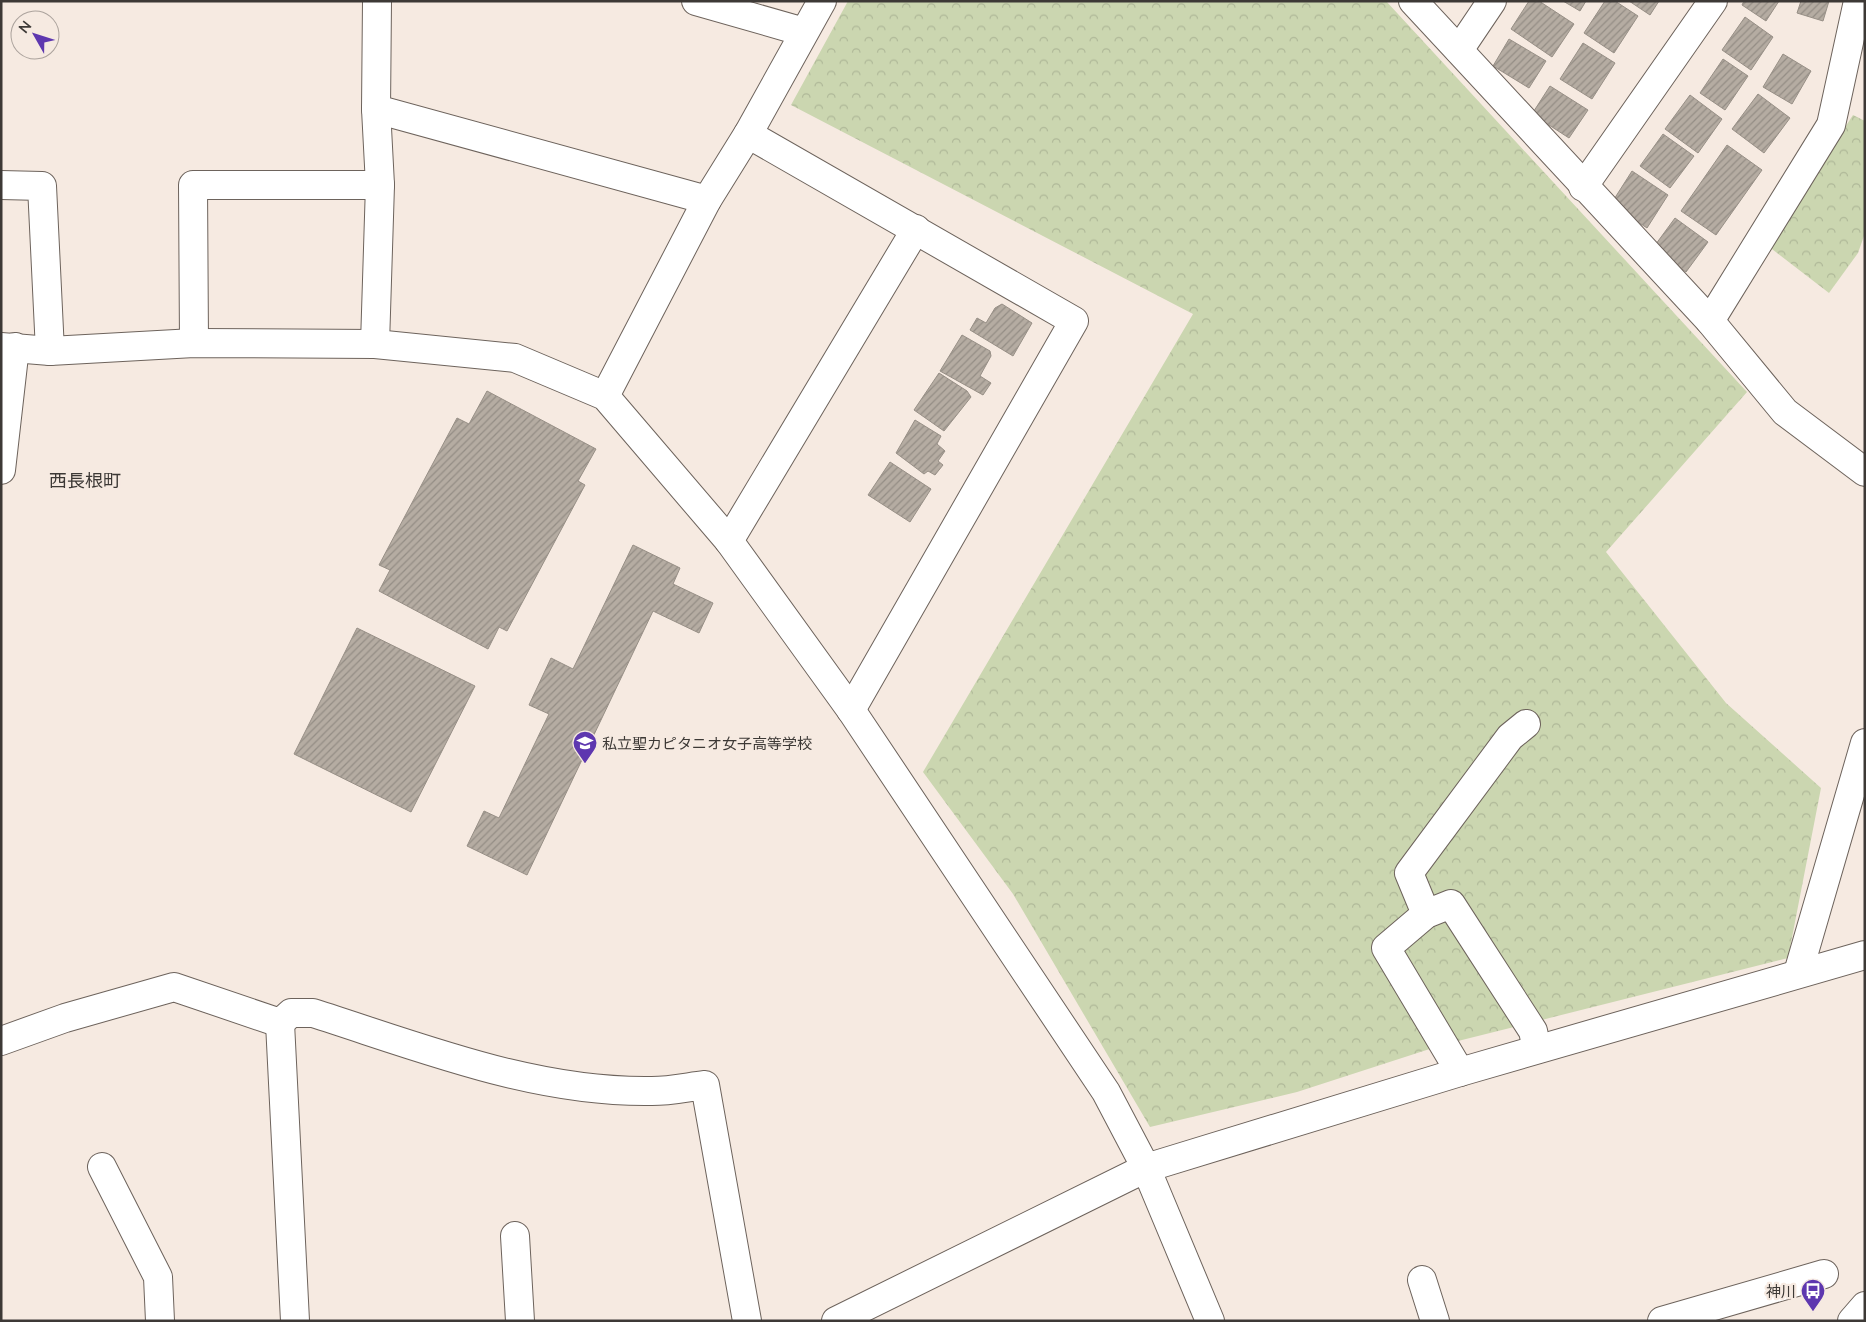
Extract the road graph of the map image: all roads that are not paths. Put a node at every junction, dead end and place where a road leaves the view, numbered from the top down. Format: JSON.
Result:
{"nodes":[{"id":1,"x":378,"y":1,"type":"edge"},
{"id":2,"x":696,"y":1,"type":"edge"},
{"id":3,"x":822,"y":1,"type":"edge"},
{"id":4,"x":1413,"y":1,"type":"edge"},
{"id":5,"x":1492,"y":1,"type":"edge"},
{"id":6,"x":1713,"y":1,"type":"edge"},
{"id":7,"x":1858,"y":1,"type":"edge"},
{"id":8,"x":804,"y":32,"type":"junction"},
{"id":9,"x":1459,"y":50,"type":"junction"},
{"id":10,"x":376,"y":109,"type":"junction"},
{"id":11,"x":748,"y":134,"type":"junction"},
{"id":12,"x":1,"y":185,"type":"edge"},
{"id":13,"x":380,"y":185,"type":"junction"},
{"id":14,"x":1583,"y":187,"type":"junction"},
{"id":15,"x":707,"y":200,"type":"junction"},
{"id":16,"x":916,"y":229,"type":"junction"},
{"id":17,"x":1710,"y":321,"type":"junction"},
{"id":18,"x":194,"y":344,"type":"junction"},
{"id":19,"x":375,"y":344,"type":"junction"},
{"id":20,"x":8,"y":347,"type":"edge"},
{"id":21,"x":50,"y":351,"type":"junction"},
{"id":22,"x":605,"y":396,"type":"junction"},
{"id":23,"x":1,"y":470,"type":"edge"},
{"id":24,"x":1865,"y":472,"type":"edge"},
{"id":25,"x":729,"y":541,"type":"junction"},
{"id":26,"x":851,"y":710,"type":"junction"},
{"id":27,"x":1526,"y":724,"type":"dead end"},
{"id":28,"x":1865,"y":743,"type":"edge"},
{"id":29,"x":1426,"y":914,"type":"junction"},
{"id":30,"x":1865,"y":955,"type":"edge"},
{"id":31,"x":1798,"y":973,"type":"junction"},
{"id":32,"x":280,"y":1023,"type":"junction"},
{"id":33,"x":1,"y":1041,"type":"edge"},
{"id":34,"x":1537,"y":1049,"type":"junction"},
{"id":35,"x":1460,"y":1072,"type":"junction"},
{"id":36,"x":102,"y":1167,"type":"dead end"},
{"id":37,"x":1146,"y":1168,"type":"junction"},
{"id":38,"x":515,"y":1236,"type":"dead end"},
{"id":39,"x":1824,"y":1274,"type":"dead end"},
{"id":40,"x":1422,"y":1280,"type":"dead end"},
{"id":41,"x":1865,"y":1306,"type":"edge"},
{"id":42,"x":160,"y":1321,"type":"edge"},
{"id":43,"x":295,"y":1321,"type":"edge"},
{"id":44,"x":520,"y":1321,"type":"edge"},
{"id":45,"x":747,"y":1321,"type":"edge"},
{"id":46,"x":836,"y":1321,"type":"edge"},
{"id":47,"x":1210,"y":1321,"type":"edge"},
{"id":48,"x":1435,"y":1321,"type":"edge"},
{"id":49,"x":1662,"y":1321,"type":"edge"},
{"id":50,"x":1852,"y":1321,"type":"edge"}],
"edges":[{"from":1,"to":10,"type":"street"},
{"from":2,"to":8,"type":"street"},
{"from":3,"to":8,"type":"street"},
{"from":4,"to":9,"type":"street"},
{"from":5,"to":9,"type":"street"},
{"from":6,"to":14,"type":"street"},
{"from":7,"to":17,"type":"street"},
{"from":8,"to":11,"type":"street"},
{"from":9,"to":14,"type":"street"},
{"from":10,"to":13,"type":"street"},
{"from":10,"to":15,"type":"street"},
{"from":11,"to":15,"type":"street"},
{"from":11,"to":16,"type":"street"},
{"from":12,"to":21,"type":"street"},
{"from":13,"to":18,"type":"street"},
{"from":13,"to":19,"type":"street"},
{"from":14,"to":17,"type":"street"},
{"from":15,"to":22,"type":"street"},
{"from":16,"to":25,"type":"street"},
{"from":16,"to":26,"type":"street"},
{"from":17,"to":24,"type":"street"},
{"from":18,"to":19,"type":"street"},
{"from":18,"to":21,"type":"street"},
{"from":19,"to":22,"type":"street"},
{"from":20,"to":21,"type":"street"},
{"from":20,"to":23,"type":"street"},
{"from":22,"to":25,"type":"street"},
{"from":25,"to":26,"type":"street"},
{"from":26,"to":37,"type":"street"},
{"from":27,"to":29,"type":"street"},
{"from":28,"to":31,"type":"street"},
{"from":29,"to":34,"type":"street"},
{"from":29,"to":35,"type":"street"},
{"from":30,"to":31,"type":"street"},
{"from":31,"to":34,"type":"street"},
{"from":32,"to":33,"type":"street"},
{"from":32,"to":43,"type":"street"},
{"from":32,"to":45,"type":"street"},
{"from":34,"to":35,"type":"street"},
{"from":35,"to":37,"type":"street"},
{"from":36,"to":42,"type":"street"},
{"from":37,"to":46,"type":"street"},
{"from":37,"to":47,"type":"street"},
{"from":38,"to":44,"type":"street"},
{"from":39,"to":49,"type":"street"},
{"from":40,"to":48,"type":"street"},
{"from":41,"to":50,"type":"street"}]}
